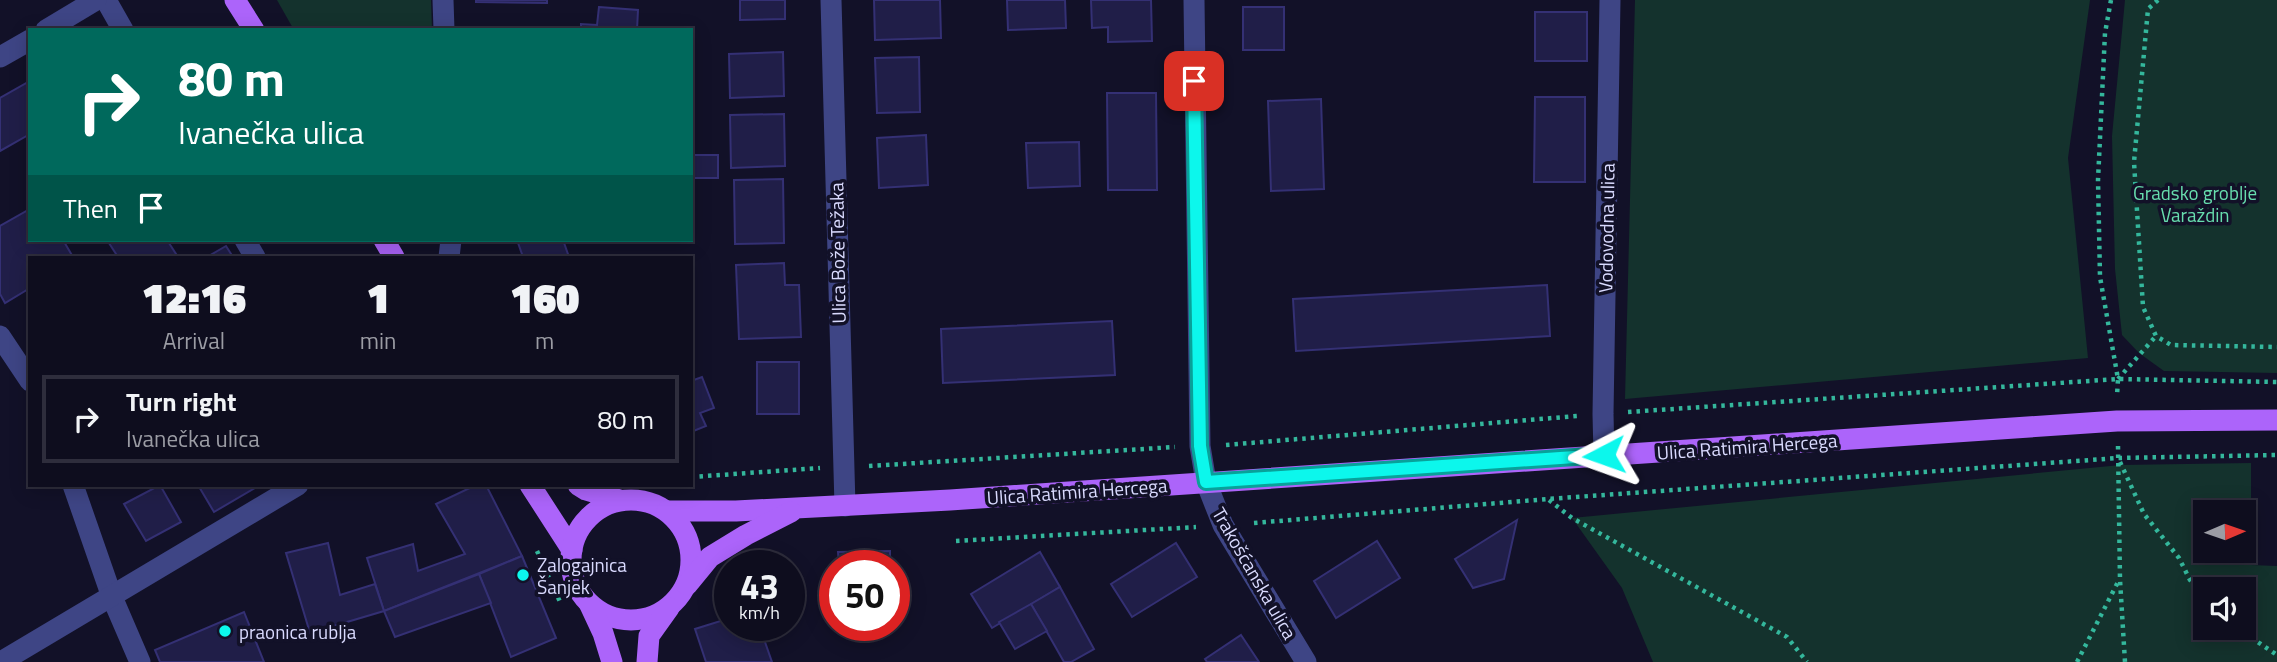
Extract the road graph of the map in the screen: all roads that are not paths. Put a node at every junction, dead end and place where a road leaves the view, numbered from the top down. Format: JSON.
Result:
{"nodes":[{"id":1,"x":96,"y":0,"type":"edge"},
{"id":2,"x":106,"y":0,"type":"edge"},
{"id":3,"x":235,"y":0,"type":"edge"},
{"id":4,"x":443,"y":0,"type":"edge"},
{"id":5,"x":831,"y":0,"type":"edge"},
{"id":6,"x":1194,"y":0,"type":"edge"},
{"id":7,"x":1610,"y":0,"type":"edge"},
{"id":8,"x":49,"y":28,"type":"edge"},
{"id":9,"x":122,"y":28,"type":"edge"},
{"id":10,"x":253,"y":28,"type":"edge"},
{"id":11,"x":444,"y":28,"type":"edge"},
{"id":12,"x":28,"y":41,"type":"edge"},
{"id":13,"x":0,"y":57,"type":"edge"},
{"id":14,"x":0,"y":336,"type":"edge"},
{"id":15,"x":28,"y":378,"type":"edge"},
{"id":16,"x":2277,"y":420,"type":"edge"},
{"id":17,"x":1604,"y":455,"type":"junction"},
{"id":18,"x":1206,"y":482,"type":"junction"},
{"id":19,"x":74,"y":487,"type":"edge"},
{"id":20,"x":295,"y":487,"type":"edge"},
{"id":21,"x":531,"y":487,"type":"edge"},
{"id":22,"x":581,"y":487,"type":"edge"},
{"id":23,"x":620,"y":500,"type":"junction"},
{"id":24,"x":845,"y":506,"type":"junction"},
{"id":25,"x":799,"y":508,"type":"junction"},
{"id":26,"x":667,"y":511,"type":"junction"},
{"id":27,"x":572,"y":550,"type":"junction"},
{"id":28,"x":679,"y":595,"type":"junction"},
{"id":29,"x":112,"y":597,"type":"junction"},
{"id":30,"x":588,"y":601,"type":"junction"},
{"id":31,"x":1,"y":662,"type":"edge"},
{"id":32,"x":140,"y":662,"type":"edge"},
{"id":33,"x":612,"y":662,"type":"edge"},
{"id":34,"x":647,"y":662,"type":"edge"},
{"id":35,"x":1306,"y":662,"type":"edge"}],
"edges":[{"from":1,"to":8,"type":"street"},
{"from":2,"to":9,"type":"street"},
{"from":3,"to":10,"type":"main road"},
{"from":4,"to":11,"type":"street"},
{"from":5,"to":24,"type":"street","name":"Ulica Bože Težaka"},
{"from":6,"to":18,"type":"street","name":"Trakošćanska ulica"},
{"from":7,"to":17,"type":"street","name":"Vodovodna ulica"},
{"from":12,"to":13,"type":"street"},
{"from":14,"to":15,"type":"street"},
{"from":16,"to":17,"type":"main road","name":"Ulica Ratimira Hercega"},
{"from":17,"to":18,"type":"main road","name":"Ulica Ratimira Hercega"},
{"from":18,"to":24,"type":"main road","name":"Ulica Ratimira Hercega"},
{"from":18,"to":35,"type":"street","name":"Trakošćanska ulica"},
{"from":19,"to":29,"type":"street"},
{"from":20,"to":29,"type":"street"},
{"from":21,"to":27,"type":"main road"},
{"from":22,"to":23,"type":"main road"},
{"from":23,"to":26,"type":"main road"},
{"from":23,"to":27,"type":"main road"},
{"from":24,"to":25,"type":"main road","name":"Ulica Ratimira Hercega"},
{"from":25,"to":26,"type":"main road","name":"Ulica Ratimira Hercega"},
{"from":25,"to":28,"type":"main road","name":"Ulica Ratimira Hercega"},
{"from":26,"to":28,"type":"main road"},
{"from":27,"to":30,"type":"main road"},
{"from":28,"to":30,"type":"main road"},
{"from":28,"to":34,"type":"main road","name":"Ulica Ratimira Hercega"},
{"from":29,"to":31,"type":"street"},
{"from":29,"to":32,"type":"street"},
{"from":30,"to":33,"type":"main road"}]}
